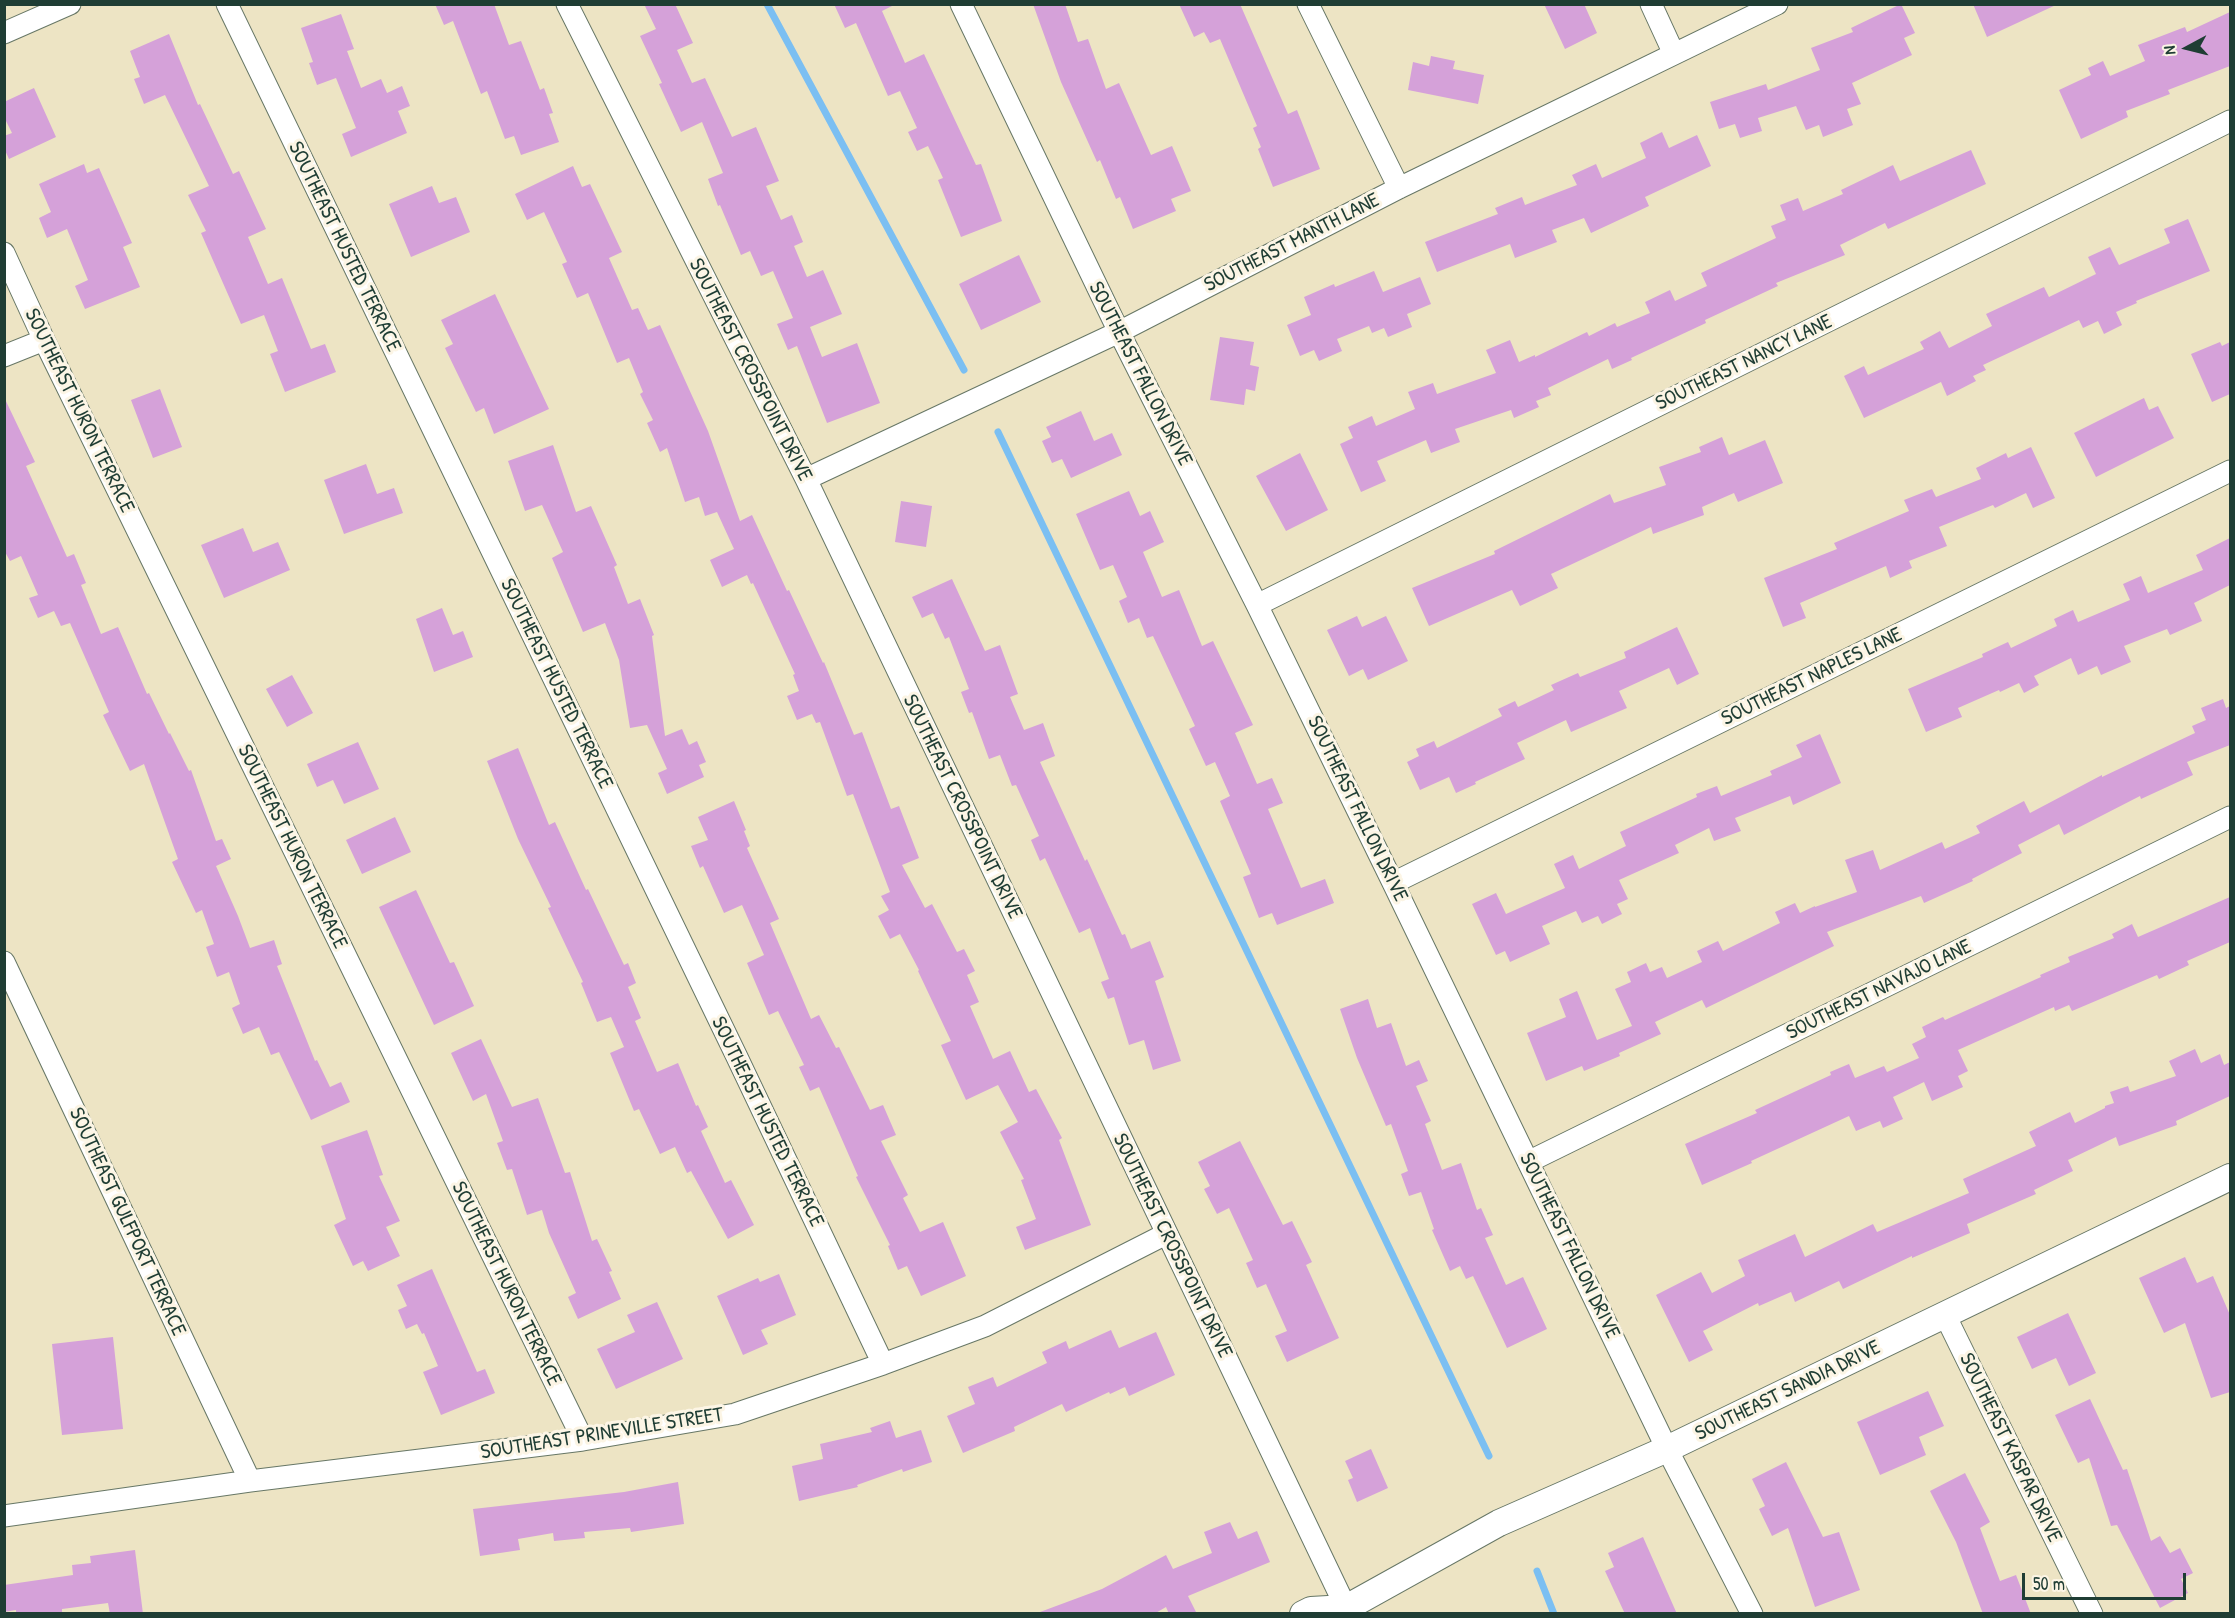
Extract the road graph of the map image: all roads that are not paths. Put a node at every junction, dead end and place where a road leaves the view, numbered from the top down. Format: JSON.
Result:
{"nodes":[{"id":1,"x":70,"y":4,"type":"edge"},
{"id":2,"x":226,"y":4,"type":"edge"},
{"id":3,"x":567,"y":4,"type":"edge"},
{"id":4,"x":961,"y":4,"type":"edge"},
{"id":5,"x":1308,"y":4,"type":"edge"},
{"id":6,"x":1651,"y":4,"type":"edge"},
{"id":7,"x":1776,"y":4,"type":"edge"},
{"id":8,"x":4,"y":33,"type":"edge"},
{"id":9,"x":1674,"y":54,"type":"junction"},
{"id":10,"x":2230,"y":121,"type":"edge"},
{"id":11,"x":1399,"y":188,"type":"junction"},
{"id":12,"x":4,"y":253,"type":"edge"},
{"id":13,"x":1119,"y":332,"type":"junction"},
{"id":14,"x":44,"y":340,"type":"junction"},
{"id":15,"x":4,"y":356,"type":"edge"},
{"id":16,"x":2230,"y":471,"type":"edge"},
{"id":17,"x":806,"y":479,"type":"junction"},
{"id":18,"x":1257,"y":605,"type":"junction"},
{"id":19,"x":2230,"y":818,"type":"edge"},
{"id":20,"x":1393,"y":883,"type":"junction"},
{"id":21,"x":4,"y":962,"type":"edge"},
{"id":22,"x":1528,"y":1162,"type":"junction"},
{"id":23,"x":2230,"y":1179,"type":"edge"},
{"id":24,"x":1166,"y":1234,"type":"junction"},
{"id":25,"x":1945,"y":1315,"type":"junction"},
{"id":26,"x":883,"y":1365,"type":"junction"},
{"id":27,"x":583,"y":1440,"type":"junction"},
{"id":28,"x":1667,"y":1449,"type":"junction"},
{"id":29,"x":250,"y":1481,"type":"junction"},
{"id":30,"x":4,"y":1516,"type":"edge"},
{"id":31,"x":1346,"y":1612,"type":"edge"},
{"id":32,"x":1303,"y":1614,"type":"edge"},
{"id":33,"x":1752,"y":1614,"type":"edge"},
{"id":34,"x":2092,"y":1614,"type":"edge"}],
"edges":[{"from":1,"to":8,"type":"street"},
{"from":2,"to":26,"type":"street","name":"SOUTHEAST HUSTED TERRACE"},
{"from":3,"to":17,"type":"street","name":"SOUTHEAST CROSSPOINT DRIVE"},
{"from":4,"to":13,"type":"street","name":"SOUTHEAST FALLON DRIVE"},
{"from":5,"to":11,"type":"street"},
{"from":6,"to":9,"type":"street"},
{"from":7,"to":9,"type":"street","name":"SOUTHEAST MANTH LANE"},
{"from":9,"to":11,"type":"street","name":"SOUTHEAST MANTH LANE"},
{"from":10,"to":18,"type":"street","name":"SOUTHEAST NANCY LANE"},
{"from":11,"to":13,"type":"street","name":"SOUTHEAST MANTH LANE"},
{"from":12,"to":14,"type":"street","name":"SOUTHEAST HURON TERRACE"},
{"from":13,"to":17,"type":"street","name":"SOUTHEAST MANTH LANE"},
{"from":13,"to":18,"type":"street","name":"SOUTHEAST FALLON DRIVE"},
{"from":14,"to":15,"type":"street"},
{"from":14,"to":27,"type":"street","name":"SOUTHEAST HURON TERRACE"},
{"from":16,"to":20,"type":"street","name":"SOUTHEAST NAPLES LANE"},
{"from":17,"to":24,"type":"street","name":"SOUTHEAST CROSSPOINT DRIVE"},
{"from":18,"to":20,"type":"street","name":"SOUTHEAST FALLON DRIVE"},
{"from":19,"to":22,"type":"street","name":"SOUTHEAST NAVAJO LANE"},
{"from":20,"to":22,"type":"street","name":"SOUTHEAST FALLON DRIVE"},
{"from":21,"to":29,"type":"street","name":"SOUTHEAST GULFPORT TERRACE"},
{"from":22,"to":28,"type":"street","name":"SOUTHEAST FALLON DRIVE"},
{"from":23,"to":25,"type":"street","name":"SOUTHEAST SANDIA DRIVE"},
{"from":24,"to":26,"type":"street","name":"SOUTHEAST PRINEVILLE STREET"},
{"from":24,"to":31,"type":"street","name":"SOUTHEAST CROSSPOINT DRIVE"},
{"from":25,"to":28,"type":"street","name":"SOUTHEAST SANDIA DRIVE"},
{"from":25,"to":34,"type":"street","name":"SOUTHEAST KASPAR DRIVE"},
{"from":26,"to":27,"type":"street","name":"SOUTHEAST PRINEVILLE STREET"},
{"from":27,"to":29,"type":"street","name":"SOUTHEAST PRINEVILLE STREET"},
{"from":28,"to":31,"type":"street","name":"SOUTHEAST SANDIA DRIVE"},
{"from":28,"to":33,"type":"street","name":"SOUTHEAST FALLON DRIVE"},
{"from":29,"to":30,"type":"street","name":"SOUTHEAST PRINEVILLE STREET"},
{"from":31,"to":32,"type":"street","name":"SOUTHEAST SANDIA DRIVE"}]}
